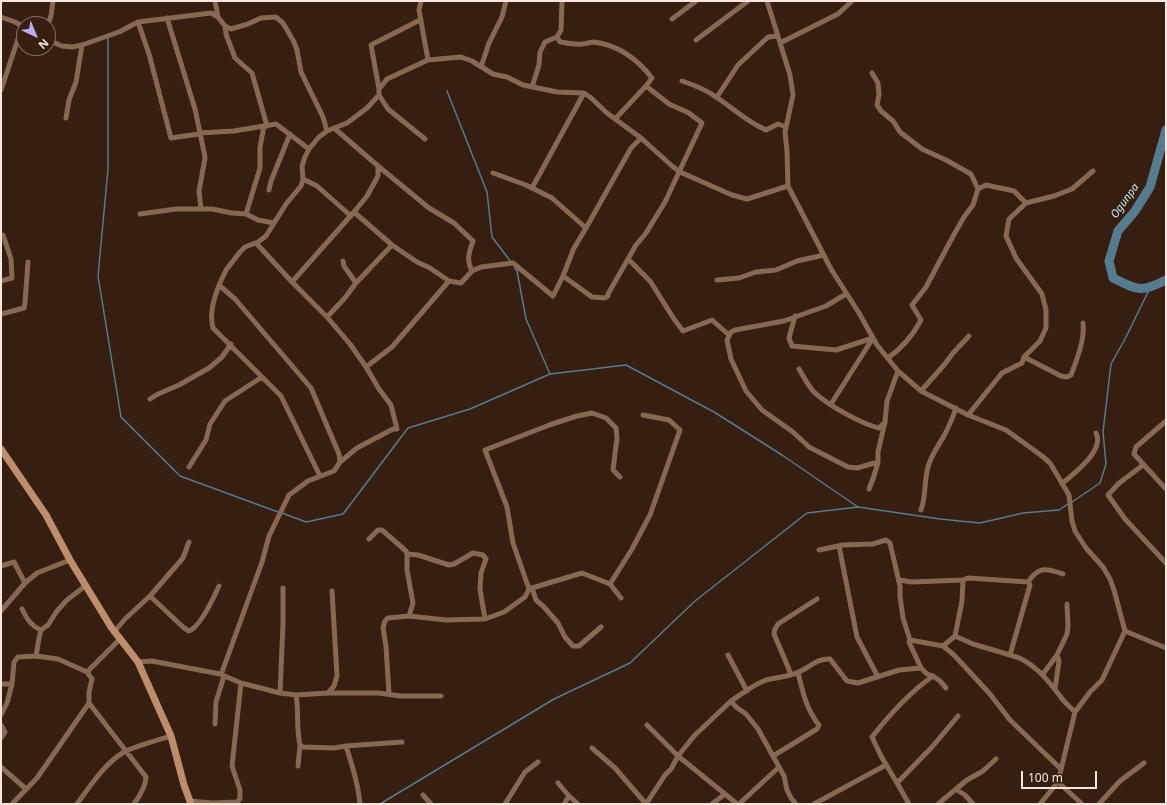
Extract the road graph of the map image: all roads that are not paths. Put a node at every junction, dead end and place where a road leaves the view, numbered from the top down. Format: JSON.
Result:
{"nodes":[{"id":1,"x":52,"y":1,"type":"edge"},
{"id":2,"x":215,"y":1,"type":"edge"},
{"id":3,"x":421,"y":1,"type":"edge"},
{"id":4,"x":506,"y":1,"type":"edge"},
{"id":5,"x":562,"y":1,"type":"edge"},
{"id":6,"x":696,"y":1,"type":"edge"},
{"id":7,"x":748,"y":1,"type":"edge"},
{"id":8,"x":767,"y":1,"type":"edge"},
{"id":9,"x":852,"y":1,"type":"edge"},
{"id":10,"x":51,"y":16,"type":"edge"},
{"id":11,"x":1,"y":17,"type":"edge"},
{"id":12,"x":218,"y":17,"type":"junction"},
{"id":13,"x":167,"y":18,"type":"junction"},
{"id":14,"x":672,"y":19,"type":"dead end"},
{"id":15,"x":420,"y":20,"type":"junction"},
{"id":16,"x":138,"y":22,"type":"junction"},
{"id":17,"x":16,"y":23,"type":"edge"},
{"id":18,"x":225,"y":26,"type":"junction"},
{"id":19,"x":777,"y":36,"type":"junction"},
{"id":20,"x":557,"y":37,"type":"junction"},
{"id":21,"x":696,"y":40,"type":"dead end"},
{"id":22,"x":780,"y":43,"type":"junction"},
{"id":23,"x":56,"y":44,"type":"edge"},
{"id":24,"x":82,"y":45,"type":"junction"},
{"id":25,"x":16,"y":47,"type":"edge"},
{"id":26,"x":428,"y":60,"type":"junction"},
{"id":27,"x":481,"y":67,"type":"junction"},
{"id":28,"x":872,"y":73,"type":"dead end"},
{"id":29,"x":682,"y":81,"type":"dead end"},
{"id":30,"x":646,"y":86,"type":"junction"},
{"id":31,"x":532,"y":87,"type":"junction"},
{"id":32,"x":379,"y":89,"type":"junction"},
{"id":33,"x":1,"y":90,"type":"edge"},
{"id":34,"x":584,"y":93,"type":"junction"},
{"id":35,"x":379,"y":95,"type":"junction"},
{"id":36,"x":717,"y":97,"type":"junction"},
{"id":37,"x":66,"y":118,"type":"dead end"},
{"id":38,"x":615,"y":119,"type":"junction"},
{"id":39,"x":265,"y":126,"type":"junction"},
{"id":40,"x":786,"y":127,"type":"junction"},
{"id":41,"x":334,"y":128,"type":"junction"},
{"id":42,"x":327,"y":131,"type":"junction"},
{"id":43,"x":199,"y":133,"type":"junction"},
{"id":44,"x":290,"y":134,"type":"junction"},
{"id":45,"x":641,"y":138,"type":"junction"},
{"id":46,"x":425,"y":139,"type":"dead end"},
{"id":47,"x":309,"y":149,"type":"junction"},
{"id":48,"x":378,"y":166,"type":"junction"},
{"id":49,"x":680,"y":172,"type":"junction"},
{"id":50,"x":1093,"y":172,"type":"dead end"},
{"id":51,"x":493,"y":173,"type":"dead end"},
{"id":52,"x":303,"y":179,"type":"junction"},
{"id":53,"x":788,"y":186,"type":"junction"},
{"id":54,"x":532,"y":188,"type":"junction"},
{"id":55,"x":978,"y":189,"type":"junction"},
{"id":56,"x":269,"y":190,"type":"dead end"},
{"id":57,"x":1026,"y":203,"type":"junction"},
{"id":58,"x":201,"y":208,"type":"junction"},
{"id":59,"x":140,"y":214,"type":"dead end"},
{"id":60,"x":246,"y":214,"type":"junction"},
{"id":61,"x":352,"y":214,"type":"junction"},
{"id":62,"x":274,"y":223,"type":"junction"},
{"id":63,"x":586,"y":228,"type":"junction"},
{"id":64,"x":1,"y":234,"type":"edge"},
{"id":65,"x":256,"y":243,"type":"junction"},
{"id":66,"x":392,"y":245,"type":"junction"},
{"id":67,"x":824,"y":255,"type":"junction"},
{"id":68,"x":629,"y":260,"type":"junction"},
{"id":69,"x":343,"y":261,"type":"dead end"},
{"id":70,"x":28,"y":262,"type":"dead end"},
{"id":71,"x":472,"y":271,"type":"junction"},
{"id":72,"x":563,"y":276,"type":"junction"},
{"id":73,"x":1,"y":280,"type":"edge"},
{"id":74,"x":717,"y":280,"type":"dead end"},
{"id":75,"x":449,"y":281,"type":"junction"},
{"id":76,"x":292,"y":282,"type":"junction"},
{"id":77,"x":356,"y":283,"type":"junction"},
{"id":78,"x":219,"y":285,"type":"junction"},
{"id":79,"x":846,"y":294,"type":"junction"},
{"id":80,"x":1,"y":314,"type":"edge"},
{"id":81,"x":796,"y":316,"type":"junction"},
{"id":82,"x":327,"y":317,"type":"junction"},
{"id":83,"x":1082,"y":323,"type":"dead end"},
{"id":84,"x":729,"y":335,"type":"junction"},
{"id":85,"x":969,"y":336,"type":"dead end"},
{"id":86,"x":872,"y":338,"type":"junction"},
{"id":87,"x":231,"y":344,"type":"junction"},
{"id":88,"x":1024,"y":357,"type":"junction"},
{"id":89,"x":888,"y":358,"type":"junction"},
{"id":90,"x":366,"y":367,"type":"junction"},
{"id":91,"x":799,"y":369,"type":"dead end"},
{"id":92,"x":898,"y":371,"type":"junction"},
{"id":93,"x":262,"y":377,"type":"junction"},
{"id":94,"x":921,"y":391,"type":"junction"},
{"id":95,"x":150,"y":399,"type":"dead end"},
{"id":96,"x":831,"y":404,"type":"junction"},
{"id":97,"x":956,"y":408,"type":"junction"},
{"id":98,"x":643,"y":415,"type":"dead end"},
{"id":99,"x":968,"y":415,"type":"junction"},
{"id":100,"x":1166,"y":421,"type":"edge"},
{"id":101,"x":885,"y":422,"type":"junction"},
{"id":102,"x":1096,"y":433,"type":"dead end"},
{"id":103,"x":1,"y":449,"type":"edge"},
{"id":104,"x":340,"y":462,"type":"junction"},
{"id":105,"x":878,"y":462,"type":"junction"},
{"id":106,"x":1143,"y":465,"type":"junction"},
{"id":107,"x":189,"y":467,"type":"dead end"},
{"id":108,"x":320,"y":476,"type":"junction"},
{"id":109,"x":620,"y":477,"type":"dead end"},
{"id":110,"x":1062,"y":484,"type":"junction"},
{"id":111,"x":869,"y":489,"type":"dead end"},
{"id":112,"x":1166,"y":489,"type":"edge"},
{"id":113,"x":920,"y":510,"type":"dead end"},
{"id":114,"x":369,"y":539,"type":"dead end"},
{"id":115,"x":189,"y":542,"type":"dead end"},
{"id":116,"x":839,"y":546,"type":"junction"},
{"id":117,"x":819,"y":550,"type":"dead end"},
{"id":118,"x":407,"y":554,"type":"junction"},
{"id":119,"x":70,"y":560,"type":"junction"},
{"id":120,"x":1166,"y":563,"type":"edge"},
{"id":121,"x":1,"y":566,"type":"edge"},
{"id":122,"x":1062,"y":574,"type":"dead end"},
{"id":123,"x":899,"y":580,"type":"junction"},
{"id":124,"x":963,"y":580,"type":"junction"},
{"id":125,"x":1028,"y":582,"type":"junction"},
{"id":126,"x":25,"y":583,"type":"junction"},
{"id":127,"x":610,"y":584,"type":"junction"},
{"id":128,"x":85,"y":586,"type":"junction"},
{"id":129,"x":219,"y":586,"type":"dead end"},
{"id":130,"x":283,"y":588,"type":"dead end"},
{"id":131,"x":530,"y":588,"type":"junction"},
{"id":132,"x":332,"y":591,"type":"dead end"},
{"id":133,"x":150,"y":596,"type":"junction"},
{"id":134,"x":621,"y":598,"type":"dead end"},
{"id":135,"x":817,"y":599,"type":"dead end"},
{"id":136,"x":1067,"y":604,"type":"dead end"},
{"id":137,"x":22,"y":609,"type":"dead end"},
{"id":138,"x":1,"y":611,"type":"edge"},
{"id":139,"x":409,"y":616,"type":"junction"},
{"id":140,"x":485,"y":618,"type":"junction"},
{"id":141,"x":601,"y":628,"type":"dead end"},
{"id":142,"x":41,"y":630,"type":"junction"},
{"id":143,"x":114,"y":632,"type":"junction"},
{"id":144,"x":1125,"y":632,"type":"junction"},
{"id":145,"x":955,"y":636,"type":"junction"},
{"id":146,"x":120,"y":639,"type":"junction"},
{"id":147,"x":910,"y":640,"type":"junction"},
{"id":148,"x":943,"y":646,"type":"junction"},
{"id":149,"x":1166,"y":648,"type":"edge"},
{"id":150,"x":1056,"y":654,"type":"junction"},
{"id":151,"x":728,"y":655,"type":"dead end"},
{"id":152,"x":1010,"y":655,"type":"junction"},
{"id":153,"x":36,"y":656,"type":"junction"},
{"id":154,"x":138,"y":662,"type":"junction"},
{"id":155,"x":921,"y":668,"type":"junction"},
{"id":156,"x":87,"y":672,"type":"junction"},
{"id":157,"x":798,"y":673,"type":"junction"},
{"id":158,"x":792,"y":674,"type":"junction"},
{"id":159,"x":1043,"y":674,"type":"junction"},
{"id":160,"x":222,"y":675,"type":"junction"},
{"id":161,"x":933,"y":676,"type":"junction"},
{"id":162,"x":878,"y":677,"type":"junction"},
{"id":163,"x":241,"y":683,"type":"junction"},
{"id":164,"x":1,"y":684,"type":"edge"},
{"id":165,"x":12,"y":684,"type":"junction"},
{"id":166,"x":946,"y":688,"type":"dead end"},
{"id":167,"x":1055,"y":689,"type":"junction"},
{"id":168,"x":747,"y":691,"type":"junction"},
{"id":169,"x":280,"y":693,"type":"junction"},
{"id":170,"x":328,"y":693,"type":"junction"},
{"id":171,"x":390,"y":694,"type":"junction"},
{"id":172,"x":296,"y":695,"type":"junction"},
{"id":173,"x":441,"y":696,"type":"dead end"},
{"id":174,"x":731,"y":701,"type":"junction"},
{"id":175,"x":89,"y":703,"type":"junction"},
{"id":176,"x":1075,"y":712,"type":"junction"},
{"id":177,"x":1,"y":715,"type":"edge"},
{"id":178,"x":958,"y":716,"type":"dead end"},
{"id":179,"x":215,"y":724,"type":"dead end"},
{"id":180,"x":1,"y":725,"type":"edge"},
{"id":181,"x":647,"y":726,"type":"dead end"},
{"id":182,"x":171,"y":736,"type":"junction"},
{"id":183,"x":1,"y":738,"type":"edge"},
{"id":184,"x":402,"y":742,"type":"dead end"},
{"id":185,"x":300,"y":745,"type":"junction"},
{"id":186,"x":346,"y":746,"type":"junction"},
{"id":187,"x":592,"y":748,"type":"dead end"},
{"id":188,"x":125,"y":752,"type":"junction"},
{"id":189,"x":678,"y":756,"type":"junction"},
{"id":190,"x":773,"y":756,"type":"junction"},
{"id":191,"x":996,"y":759,"type":"dead end"},
{"id":192,"x":538,"y":762,"type":"dead end"},
{"id":193,"x":1144,"y":764,"type":"dead end"},
{"id":194,"x":886,"y":765,"type":"junction"},
{"id":195,"x":298,"y":766,"type":"dead end"},
{"id":196,"x":1,"y":767,"type":"edge"},
{"id":197,"x":779,"y":767,"type":"junction"},
{"id":198,"x":1061,"y":769,"type":"junction"},
{"id":199,"x":1058,"y":782,"type":"junction"},
{"id":200,"x":558,"y":783,"type":"dead end"},
{"id":201,"x":897,"y":783,"type":"junction"},
{"id":202,"x":26,"y":789,"type":"junction"},
{"id":203,"x":957,"y":790,"type":"junction"},
{"id":204,"x":725,"y":794,"type":"junction"},
{"id":205,"x":423,"y":795,"type":"dead end"},
{"id":206,"x":569,"y":796,"type":"junction"},
{"id":207,"x":190,"y":802,"type":"edge"},
{"id":208,"x":12,"y":804,"type":"edge"},
{"id":209,"x":77,"y":804,"type":"edge"},
{"id":210,"x":134,"y":804,"type":"edge"},
{"id":211,"x":360,"y":804,"type":"edge"},
{"id":212,"x":431,"y":804,"type":"edge"},
{"id":213,"x":505,"y":804,"type":"edge"},
{"id":214,"x":564,"y":804,"type":"edge"},
{"id":215,"x":578,"y":804,"type":"edge"},
{"id":216,"x":646,"y":804,"type":"edge"},
{"id":217,"x":712,"y":804,"type":"edge"},
{"id":218,"x":738,"y":804,"type":"edge"},
{"id":219,"x":796,"y":804,"type":"edge"},
{"id":220,"x":814,"y":804,"type":"edge"},
{"id":221,"x":909,"y":804,"type":"edge"},
{"id":222,"x":938,"y":804,"type":"edge"},
{"id":223,"x":973,"y":804,"type":"edge"},
{"id":224,"x":1040,"y":804,"type":"edge"},
{"id":225,"x":1082,"y":804,"type":"edge"},
{"id":226,"x":1099,"y":804,"type":"edge"}],
"edges":[{"from":1,"to":10,"type":"street"},
{"from":2,"to":12,"type":"street"},
{"from":3,"to":15,"type":"street"},
{"from":4,"to":27,"type":"street"},
{"from":5,"to":20,"type":"street"},
{"from":6,"to":14,"type":"street"},
{"from":7,"to":21,"type":"street"},
{"from":8,"to":19,"type":"street"},
{"from":9,"to":22,"type":"street"},
{"from":11,"to":17,"type":"street"},
{"from":12,"to":13,"type":"street"},
{"from":12,"to":18,"type":"street"},
{"from":13,"to":16,"type":"street"},
{"from":13,"to":43,"type":"street"},
{"from":15,"to":26,"type":"street"},
{"from":15,"to":32,"type":"street"},
{"from":16,"to":24,"type":"street"},
{"from":16,"to":43,"type":"street"},
{"from":18,"to":39,"type":"street"},
{"from":18,"to":42,"type":"street"},
{"from":19,"to":22,"type":"street"},
{"from":19,"to":36,"type":"street"},
{"from":20,"to":30,"type":"street"},
{"from":20,"to":31,"type":"street"},
{"from":22,"to":40,"type":"street"},
{"from":23,"to":24,"type":"street"},
{"from":24,"to":37,"type":"street"},
{"from":25,"to":33,"type":"street"},
{"from":26,"to":27,"type":"street"},
{"from":26,"to":32,"type":"street"},
{"from":27,"to":31,"type":"street"},
{"from":28,"to":55,"type":"street"},
{"from":29,"to":36,"type":"street"},
{"from":30,"to":38,"type":"street"},
{"from":30,"to":49,"type":"street"},
{"from":31,"to":34,"type":"street"},
{"from":32,"to":35,"type":"street"},
{"from":34,"to":38,"type":"street"},
{"from":34,"to":54,"type":"street"},
{"from":35,"to":41,"type":"street"},
{"from":35,"to":46,"type":"street"},
{"from":36,"to":40,"type":"street"},
{"from":38,"to":45,"type":"street"},
{"from":39,"to":43,"type":"street"},
{"from":39,"to":44,"type":"street"},
{"from":39,"to":60,"type":"street"},
{"from":40,"to":53,"type":"street"},
{"from":41,"to":42,"type":"street"},
{"from":41,"to":48,"type":"street"},
{"from":42,"to":47,"type":"street"},
{"from":43,"to":58,"type":"street"},
{"from":44,"to":47,"type":"street"},
{"from":44,"to":56,"type":"street"},
{"from":45,"to":49,"type":"street"},
{"from":45,"to":63,"type":"street"},
{"from":47,"to":52,"type":"street"},
{"from":48,"to":61,"type":"street"},
{"from":48,"to":71,"type":"street"},
{"from":49,"to":53,"type":"street"},
{"from":49,"to":68,"type":"street"},
{"from":50,"to":57,"type":"street"},
{"from":51,"to":54,"type":"street"},
{"from":52,"to":61,"type":"street"},
{"from":52,"to":62,"type":"street"},
{"from":53,"to":67,"type":"street"},
{"from":54,"to":63,"type":"street"},
{"from":55,"to":57,"type":"street"},
{"from":55,"to":89,"type":"street"},
{"from":57,"to":88,"type":"street"},
{"from":58,"to":59,"type":"street"},
{"from":58,"to":60,"type":"street"},
{"from":60,"to":62,"type":"street"},
{"from":61,"to":66,"type":"street"},
{"from":61,"to":76,"type":"street"},
{"from":62,"to":65,"type":"street"},
{"from":63,"to":72,"type":"street"},
{"from":64,"to":73,"type":"street"},
{"from":65,"to":76,"type":"street"},
{"from":65,"to":78,"type":"street"},
{"from":66,"to":75,"type":"street"},
{"from":66,"to":77,"type":"street"},
{"from":67,"to":74,"type":"street"},
{"from":67,"to":79,"type":"street"},
{"from":68,"to":72,"type":"street"},
{"from":68,"to":84,"type":"street"},
{"from":69,"to":77,"type":"street"},
{"from":70,"to":80,"type":"street"},
{"from":71,"to":72,"type":"street"},
{"from":71,"to":75,"type":"street"},
{"from":75,"to":90,"type":"street"},
{"from":76,"to":82,"type":"street"},
{"from":77,"to":82,"type":"street"},
{"from":78,"to":87,"type":"street"},
{"from":78,"to":104,"type":"street"},
{"from":79,"to":81,"type":"street"},
{"from":79,"to":86,"type":"street"},
{"from":81,"to":84,"type":"street"},
{"from":81,"to":86,"type":"street"},
{"from":82,"to":90,"type":"street"},
{"from":83,"to":88,"type":"street"},
{"from":84,"to":105,"type":"street"},
{"from":85,"to":94,"type":"street"},
{"from":86,"to":89,"type":"street"},
{"from":86,"to":96,"type":"street"},
{"from":87,"to":93,"type":"street"},
{"from":87,"to":95,"type":"street"},
{"from":88,"to":99,"type":"street"},
{"from":89,"to":92,"type":"street"},
{"from":90,"to":104,"type":"street"},
{"from":91,"to":96,"type":"street"},
{"from":92,"to":94,"type":"street"},
{"from":92,"to":101,"type":"street"},
{"from":93,"to":107,"type":"street"},
{"from":93,"to":108,"type":"street"},
{"from":94,"to":97,"type":"street"},
{"from":96,"to":101,"type":"street"},
{"from":97,"to":99,"type":"street"},
{"from":97,"to":113,"type":"street"},
{"from":98,"to":127,"type":"street"},
{"from":99,"to":110,"type":"street"},
{"from":100,"to":106,"type":"street"},
{"from":101,"to":105,"type":"street"},
{"from":102,"to":110,"type":"street"},
{"from":103,"to":119,"type":"street"},
{"from":104,"to":108,"type":"street"},
{"from":105,"to":111,"type":"street"},
{"from":106,"to":112,"type":"street"},
{"from":106,"to":120,"type":"street"},
{"from":108,"to":160,"type":"street"},
{"from":109,"to":131,"type":"street"},
{"from":110,"to":144,"type":"street"},
{"from":114,"to":118,"type":"street"},
{"from":115,"to":133,"type":"street"},
{"from":116,"to":117,"type":"street"},
{"from":116,"to":123,"type":"street"},
{"from":116,"to":162,"type":"street"},
{"from":118,"to":139,"type":"street"},
{"from":118,"to":140,"type":"street"},
{"from":119,"to":126,"type":"street"},
{"from":119,"to":128,"type":"street"},
{"from":121,"to":126,"type":"street"},
{"from":122,"to":125,"type":"street"},
{"from":123,"to":124,"type":"street"},
{"from":123,"to":147,"type":"street"},
{"from":124,"to":125,"type":"street"},
{"from":124,"to":145,"type":"street"},
{"from":125,"to":152,"type":"street"},
{"from":126,"to":138,"type":"street"},
{"from":127,"to":131,"type":"street"},
{"from":127,"to":134,"type":"street"},
{"from":128,"to":142,"type":"street"},
{"from":128,"to":143,"type":"street"},
{"from":129,"to":133,"type":"street"},
{"from":130,"to":169,"type":"street"},
{"from":131,"to":140,"type":"street"},
{"from":131,"to":141,"type":"street"},
{"from":132,"to":170,"type":"street"},
{"from":133,"to":143,"type":"street"},
{"from":135,"to":158,"type":"street"},
{"from":136,"to":150,"type":"street"},
{"from":137,"to":142,"type":"street"},
{"from":139,"to":140,"type":"street"},
{"from":139,"to":171,"type":"street"},
{"from":142,"to":153,"type":"street"},
{"from":143,"to":146,"type":"street"},
{"from":144,"to":149,"type":"street"},
{"from":144,"to":176,"type":"street"},
{"from":145,"to":148,"type":"street"},
{"from":145,"to":152,"type":"street"},
{"from":146,"to":154,"type":"street"},
{"from":146,"to":156,"type":"street"},
{"from":147,"to":148,"type":"street"},
{"from":147,"to":155,"type":"street"},
{"from":148,"to":198,"type":"street"},
{"from":150,"to":159,"type":"street"},
{"from":150,"to":167,"type":"street"},
{"from":151,"to":168,"type":"street"},
{"from":152,"to":159,"type":"street"},
{"from":153,"to":156,"type":"street"},
{"from":153,"to":165,"type":"street"},
{"from":154,"to":160,"type":"street"},
{"from":154,"to":182,"type":"street"},
{"from":155,"to":161,"type":"street"},
{"from":155,"to":162,"type":"street"},
{"from":156,"to":175,"type":"street"},
{"from":157,"to":158,"type":"street"},
{"from":157,"to":162,"type":"street"},
{"from":157,"to":190,"type":"street"},
{"from":158,"to":168,"type":"street"},
{"from":159,"to":167,"type":"street"},
{"from":160,"to":163,"type":"street"},
{"from":160,"to":179,"type":"street"},
{"from":161,"to":166,"type":"street"},
{"from":161,"to":194,"type":"street"},
{"from":163,"to":169,"type":"street"},
{"from":163,"to":207,"type":"street"},
{"from":164,"to":165,"type":"street"},
{"from":165,"to":177,"type":"street"},
{"from":167,"to":176,"type":"street"},
{"from":168,"to":174,"type":"street"},
{"from":169,"to":172,"type":"street"},
{"from":170,"to":171,"type":"street"},
{"from":170,"to":172,"type":"street"},
{"from":171,"to":173,"type":"street"},
{"from":172,"to":185,"type":"street"},
{"from":174,"to":189,"type":"street"},
{"from":174,"to":190,"type":"street"},
{"from":175,"to":188,"type":"street"},
{"from":175,"to":202,"type":"street"},
{"from":176,"to":198,"type":"street"},
{"from":178,"to":201,"type":"street"},
{"from":180,"to":183,"type":"street"},
{"from":181,"to":189,"type":"street"},
{"from":182,"to":188,"type":"street"},
{"from":182,"to":207,"type":"street"},
{"from":184,"to":186,"type":"street"},
{"from":185,"to":186,"type":"street"},
{"from":185,"to":195,"type":"street"},
{"from":186,"to":211,"type":"street"},
{"from":187,"to":216,"type":"street"},
{"from":188,"to":209,"type":"street"},
{"from":188,"to":210,"type":"street"},
{"from":189,"to":204,"type":"street"},
{"from":189,"to":216,"type":"street"},
{"from":190,"to":197,"type":"street"},
{"from":191,"to":203,"type":"street"},
{"from":192,"to":213,"type":"street"},
{"from":193,"to":226,"type":"street"},
{"from":194,"to":201,"type":"street"},
{"from":194,"to":220,"type":"street"},
{"from":196,"to":202,"type":"street"},
{"from":197,"to":218,"type":"street"},
{"from":197,"to":219,"type":"street"},
{"from":198,"to":199,"type":"street"},
{"from":199,"to":224,"type":"street"},
{"from":199,"to":225,"type":"street"},
{"from":200,"to":206,"type":"street"},
{"from":201,"to":221,"type":"street"},
{"from":202,"to":208,"type":"street"},
{"from":203,"to":222,"type":"street"},
{"from":203,"to":223,"type":"street"},
{"from":204,"to":217,"type":"street"},
{"from":204,"to":218,"type":"street"},
{"from":205,"to":212,"type":"street"},
{"from":206,"to":214,"type":"street"},
{"from":206,"to":215,"type":"street"}]}
